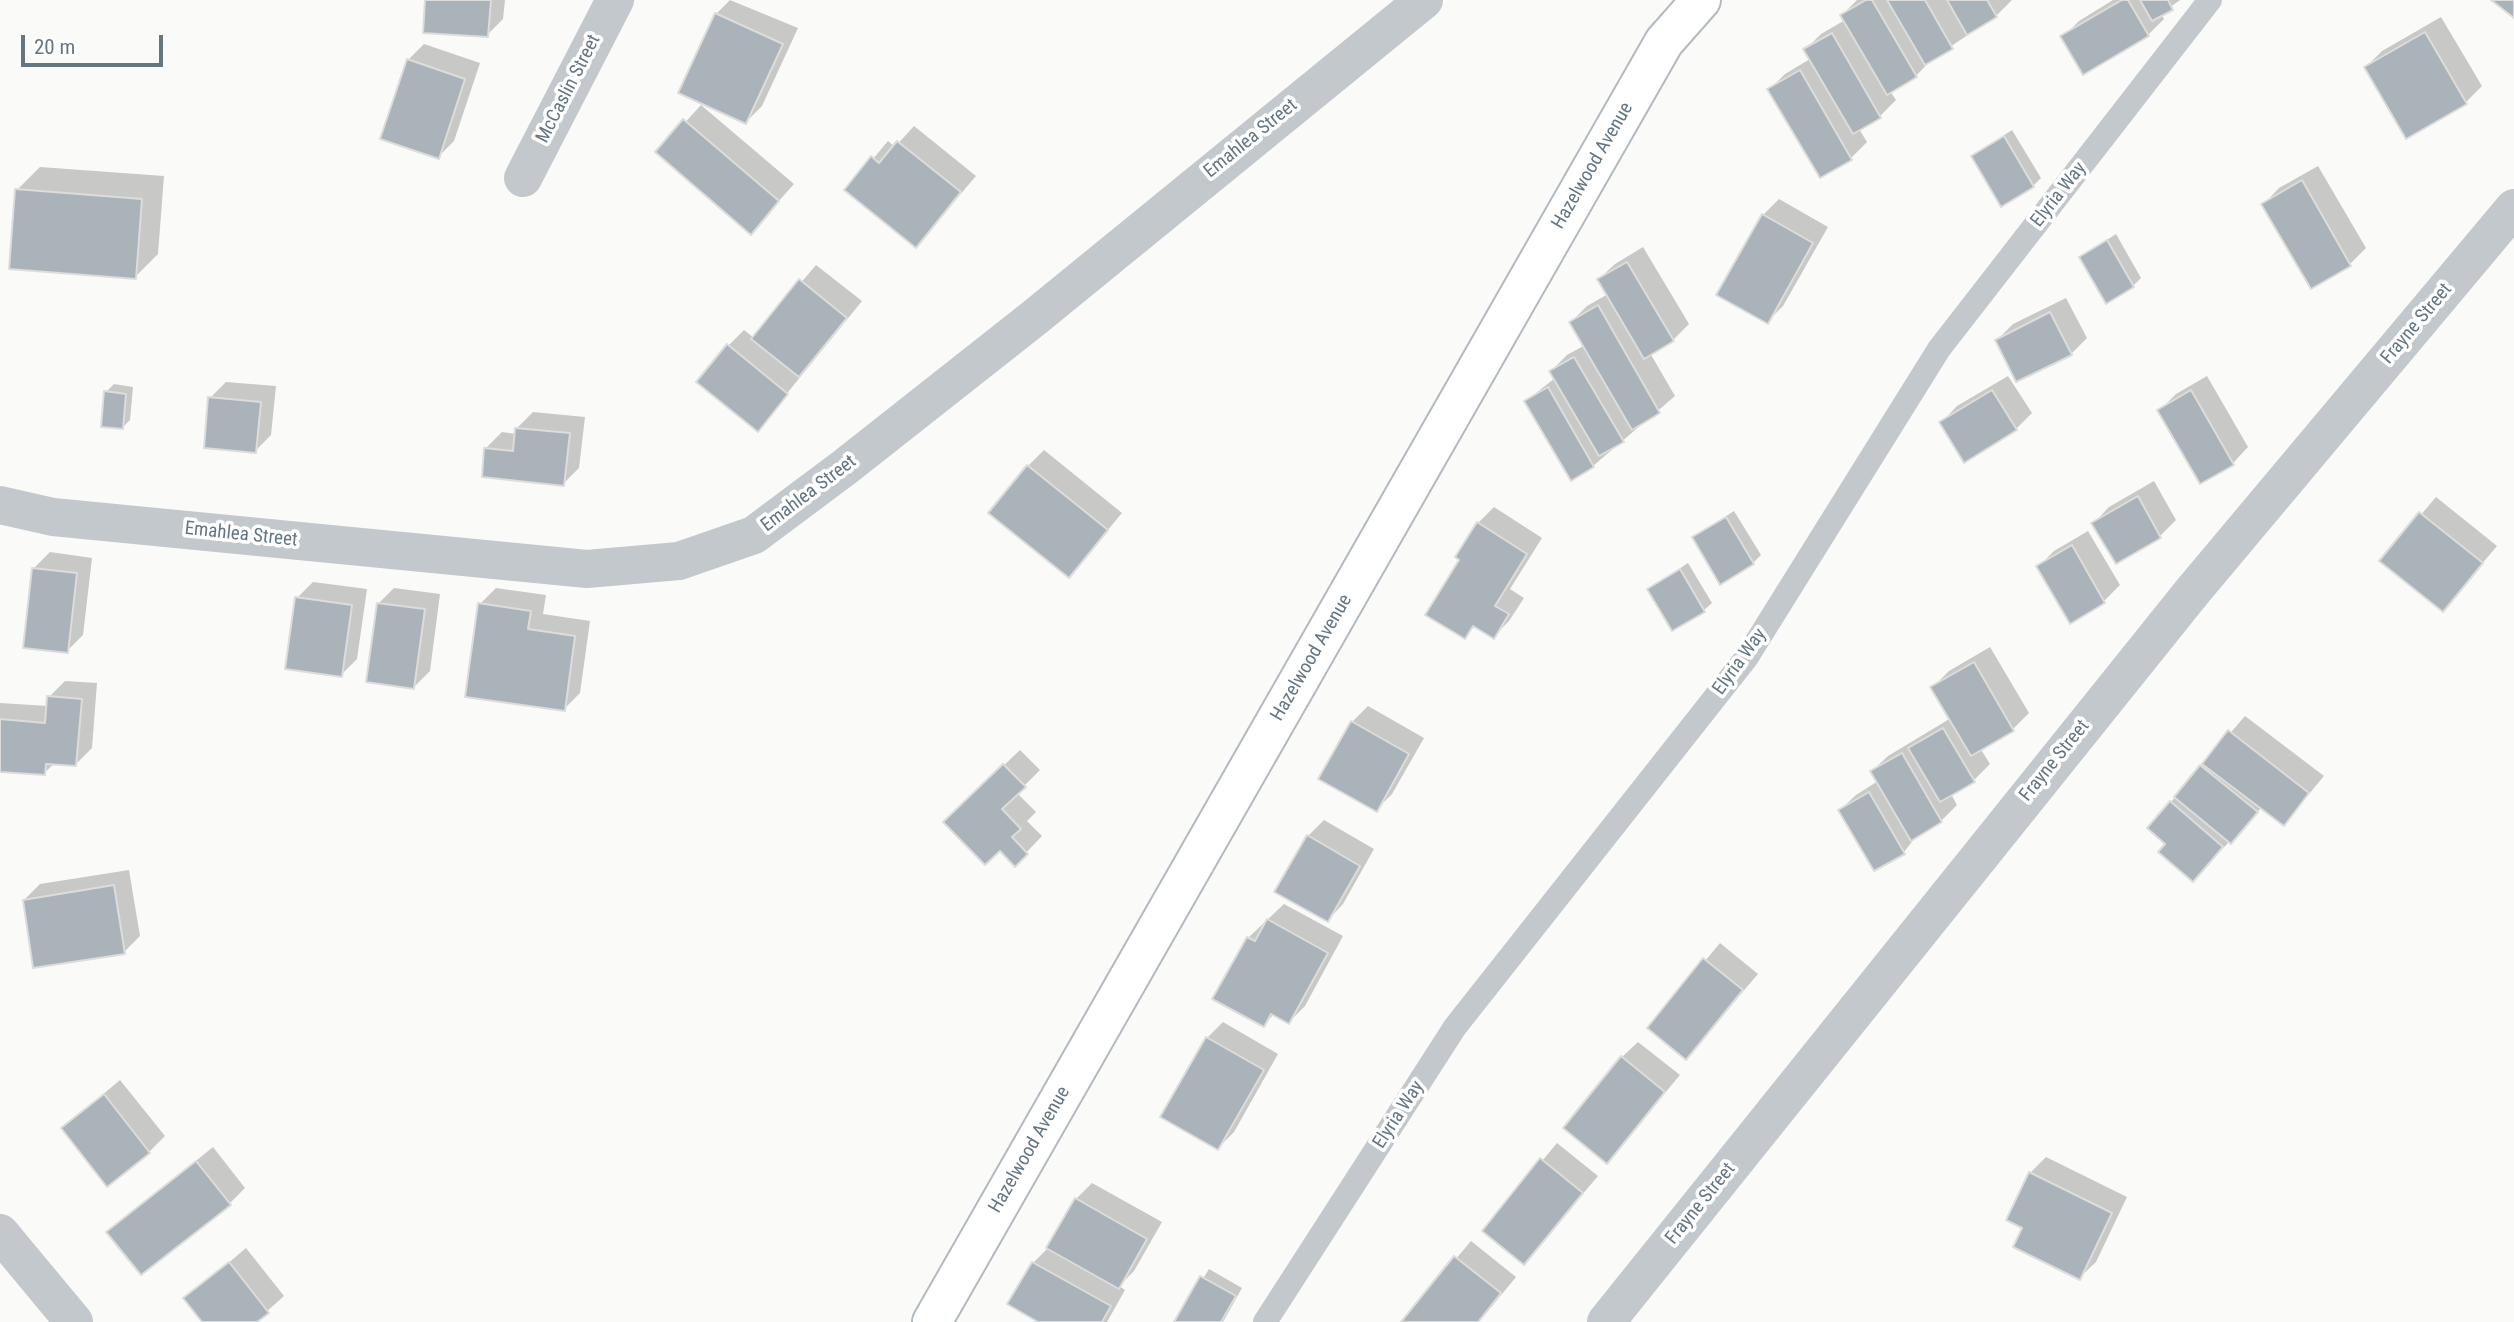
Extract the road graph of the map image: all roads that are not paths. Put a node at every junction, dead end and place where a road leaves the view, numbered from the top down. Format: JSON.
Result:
{"nodes":[{"id":1,"x":615,"y":0,"type":"edge"},
{"id":2,"x":1424,"y":0,"type":"edge"},
{"id":3,"x":1701,"y":0,"type":"edge"},
{"id":4,"x":2210,"y":0,"type":"edge"},
{"id":5,"x":523,"y":178,"type":"dead end"},
{"id":6,"x":2514,"y":208,"type":"edge"},
{"id":7,"x":0,"y":505,"type":"edge"},
{"id":8,"x":0,"y":1233,"type":"edge"},
{"id":9,"x":74,"y":1322,"type":"edge"},
{"id":10,"x":932,"y":1322,"type":"edge"},
{"id":11,"x":1265,"y":1322,"type":"edge"},
{"id":12,"x":1606,"y":1322,"type":"edge"}],
"edges":[{"from":1,"to":5,"type":"street","name":"McCaslin Street"},
{"from":2,"to":7,"type":"street","name":"Emahlea Street"},
{"from":3,"to":10,"type":"main road","name":"Hazelwood Avenue"},
{"from":4,"to":11,"type":"lane","name":"Elyria Way"},
{"from":6,"to":12,"type":"street","name":"Frayne Street"},
{"from":8,"to":9,"type":"street"}]}
